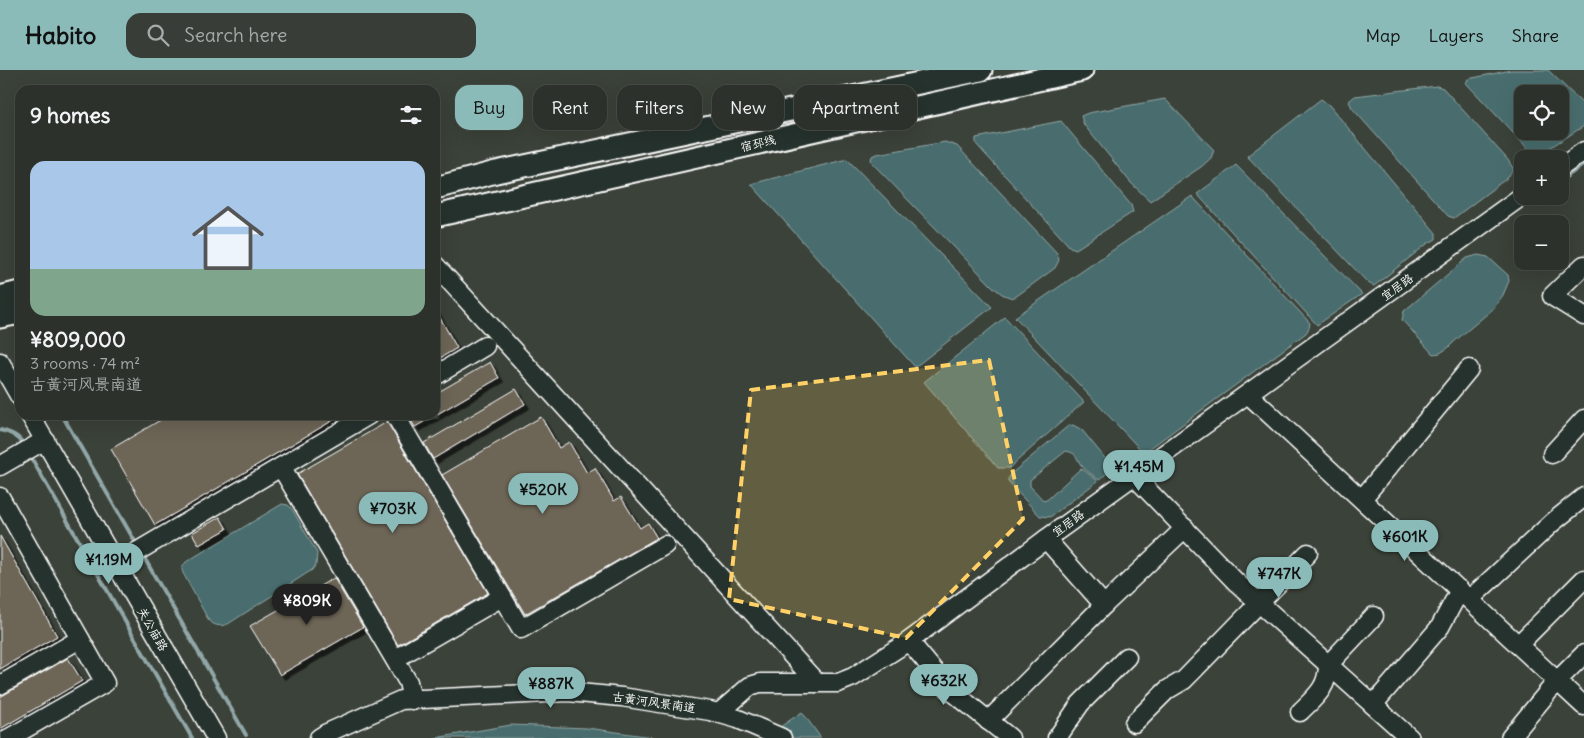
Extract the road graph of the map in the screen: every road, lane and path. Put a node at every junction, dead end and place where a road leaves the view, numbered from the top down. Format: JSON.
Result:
{"nodes":[{"id":1,"x":981,"y":70,"type":"edge"},
{"id":2,"x":1082,"y":70,"type":"edge"},
{"id":3,"x":1584,"y":151,"type":"edge"},
{"id":4,"x":1569,"y":162,"type":"edge"},
{"id":5,"x":440,"y":187,"type":"edge"},
{"id":6,"x":1514,"y":202,"type":"edge"},
{"id":7,"x":440,"y":215,"type":"edge"},
{"id":8,"x":1584,"y":265,"type":"edge"},
{"id":9,"x":440,"y":270,"type":"edge"},
{"id":10,"x":15,"y":293,"type":"edge"},
{"id":11,"x":0,"y":297,"type":"edge"},
{"id":12,"x":15,"y":313,"type":"edge"},
{"id":13,"x":1584,"y":316,"type":"edge"},
{"id":14,"x":0,"y":317,"type":"edge"},
{"id":15,"x":485,"y":346,"type":"dead end"},
{"id":16,"x":0,"y":362,"type":"edge"},
{"id":17,"x":1469,"y":369,"type":"dead end"},
{"id":18,"x":440,"y":373,"type":"edge"},
{"id":19,"x":15,"y":389,"type":"edge"},
{"id":20,"x":1248,"y":394,"type":"junction"},
{"id":21,"x":1584,"y":419,"type":"edge"},
{"id":22,"x":30,"y":420,"type":"edge"},
{"id":23,"x":361,"y":420,"type":"edge"},
{"id":24,"x":398,"y":420,"type":"edge"},
{"id":25,"x":33,"y":447,"type":"junction"},
{"id":26,"x":1552,"y":454,"type":"dead end"},
{"id":27,"x":0,"y":466,"type":"edge"},
{"id":28,"x":281,"y":467,"type":"junction"},
{"id":29,"x":1134,"y":476,"type":"junction"},
{"id":30,"x":0,"y":497,"type":"edge"},
{"id":31,"x":1584,"y":497,"type":"edge"},
{"id":32,"x":1362,"y":499,"type":"junction"},
{"id":33,"x":1185,"y":528,"type":"junction"},
{"id":34,"x":1046,"y":539,"type":"junction"},
{"id":35,"x":666,"y":545,"type":"dead end"},
{"id":36,"x":1308,"y":553,"type":"dead end"},
{"id":37,"x":116,"y":564,"type":"junction"},
{"id":38,"x":1584,"y":579,"type":"edge"},
{"id":39,"x":1465,"y":595,"type":"junction"},
{"id":40,"x":502,"y":598,"type":"junction"},
{"id":41,"x":1260,"y":603,"type":"junction"},
{"id":42,"x":1104,"y":604,"type":"junction"},
{"id":43,"x":1374,"y":616,"type":"dead end"},
{"id":44,"x":80,"y":639,"type":"junction"},
{"id":45,"x":909,"y":640,"type":"junction"},
{"id":46,"x":1518,"y":645,"type":"junction"},
{"id":47,"x":1584,"y":654,"type":"edge"},
{"id":48,"x":1127,"y":657,"type":"dead end"},
{"id":49,"x":395,"y":659,"type":"junction"},
{"id":50,"x":1328,"y":665,"type":"junction"},
{"id":51,"x":1557,"y":681,"type":"junction"},
{"id":52,"x":817,"y":683,"type":"junction"},
{"id":53,"x":0,"y":685,"type":"edge"},
{"id":54,"x":412,"y":700,"type":"junction"},
{"id":55,"x":1373,"y":705,"type":"junction"},
{"id":56,"x":1584,"y":706,"type":"edge"},
{"id":57,"x":1300,"y":712,"type":"dead end"},
{"id":58,"x":719,"y":713,"type":"junction"},
{"id":59,"x":988,"y":721,"type":"junction"},
{"id":60,"x":1134,"y":723,"type":"dead end"},
{"id":61,"x":1407,"y":737,"type":"edge"},
{"id":62,"x":9,"y":738,"type":"edge"},
{"id":63,"x":216,"y":738,"type":"edge"},
{"id":64,"x":319,"y":738,"type":"edge"},
{"id":65,"x":782,"y":738,"type":"edge"},
{"id":66,"x":1010,"y":738,"type":"edge"},
{"id":67,"x":1057,"y":738,"type":"edge"},
{"id":68,"x":1510,"y":738,"type":"edge"}],
"edges":[{"from":1,"to":5,"type":"main road","name":"宿邳线"},
{"from":2,"to":7,"type":"main road","name":"宿邳线"},
{"from":3,"to":4,"type":"street"},
{"from":6,"to":20,"type":"street","name":"宜居路"},
{"from":8,"to":13,"type":"street"},
{"from":9,"to":52,"type":"street"},
{"from":10,"to":11,"type":"main road"},
{"from":12,"to":14,"type":"main road"},
{"from":15,"to":18,"type":"street"},
{"from":16,"to":19,"type":"street"},
{"from":17,"to":32,"type":"street"},
{"from":20,"to":29,"type":"street","name":"宜居路"},
{"from":20,"to":32,"type":"street"},
{"from":21,"to":26,"type":"street"},
{"from":22,"to":25,"type":"street","name":"关公庙路"},
{"from":23,"to":28,"type":"street"},
{"from":24,"to":40,"type":"street"},
{"from":25,"to":27,"type":"street"},
{"from":25,"to":37,"type":"street","name":"关公庙路"},
{"from":28,"to":37,"type":"street"},
{"from":28,"to":49,"type":"street"},
{"from":29,"to":33,"type":"street"},
{"from":29,"to":34,"type":"street","name":"宜居路"},
{"from":30,"to":44,"type":"street"},
{"from":31,"to":39,"type":"street"},
{"from":32,"to":39,"type":"street"},
{"from":33,"to":41,"type":"street"},
{"from":33,"to":42,"type":"street"},
{"from":34,"to":42,"type":"street"},
{"from":34,"to":45,"type":"street","name":"宜居路"},
{"from":35,"to":40,"type":"street"},
{"from":36,"to":41,"type":"street"},
{"from":37,"to":63,"type":"street","name":"关公庙路"},
{"from":38,"to":46,"type":"street"},
{"from":39,"to":46,"type":"street"},
{"from":39,"to":55,"type":"street"},
{"from":40,"to":49,"type":"street"},
{"from":41,"to":50,"type":"street"},
{"from":41,"to":60,"type":"street"},
{"from":42,"to":59,"type":"street"},
{"from":43,"to":50,"type":"street"},
{"from":44,"to":53,"type":"street"},
{"from":44,"to":62,"type":"street"},
{"from":45,"to":52,"type":"street","name":"宜居路"},
{"from":45,"to":59,"type":"street"},
{"from":46,"to":51,"type":"street"},
{"from":47,"to":51,"type":"street"},
{"from":48,"to":67,"type":"street"},
{"from":49,"to":54,"type":"street"},
{"from":50,"to":55,"type":"street"},
{"from":50,"to":57,"type":"street"},
{"from":51,"to":56,"type":"street"},
{"from":51,"to":68,"type":"street"},
{"from":52,"to":58,"type":"street","name":"宜居路"},
{"from":54,"to":58,"type":"street","name":"古黄河风景南道"},
{"from":54,"to":64,"type":"street","name":"古黄河风景南道"},
{"from":55,"to":61,"type":"street"},
{"from":58,"to":65,"type":"street","name":"古黄河风景南道"},
{"from":59,"to":66,"type":"street"}]}
